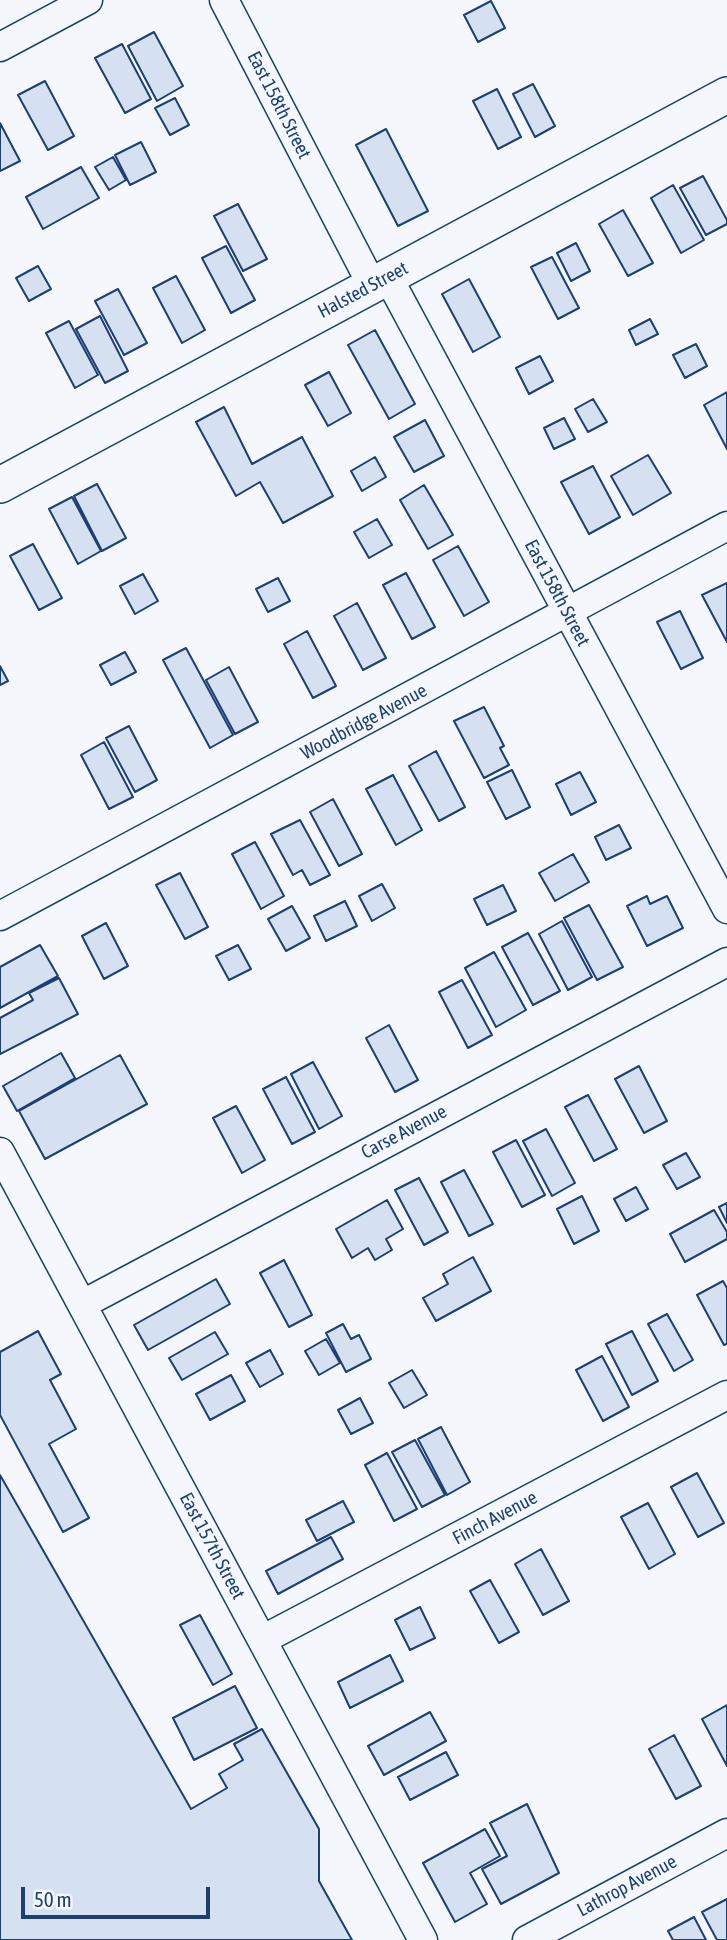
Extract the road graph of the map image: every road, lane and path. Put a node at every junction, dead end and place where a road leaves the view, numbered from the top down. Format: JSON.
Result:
{"nodes":[{"id":1,"x":88,"y":0,"type":"edge"},
{"id":2,"x":224,"y":0,"type":"edge"},
{"id":3,"x":0,"y":47,"type":"edge"},
{"id":4,"x":727,"y":95,"type":"edge"},
{"id":5,"x":380,"y":281,"type":"junction"},
{"id":6,"x":0,"y":485,"type":"edge"},
{"id":7,"x":727,"y":526,"type":"edge"},
{"id":8,"x":567,"y":613,"type":"junction"},
{"id":9,"x":727,"y":909,"type":"edge"},
{"id":10,"x":0,"y":916,"type":"edge"},
{"id":11,"x":727,"y":962,"type":"edge"},
{"id":12,"x":0,"y":1152,"type":"edge"},
{"id":13,"x":83,"y":1304,"type":"junction"},
{"id":14,"x":727,"y":1395,"type":"edge"},
{"id":15,"x":262,"y":1640,"type":"junction"},
{"id":16,"x":727,"y":1833,"type":"edge"},
{"id":17,"x":423,"y":1940,"type":"edge"},
{"id":18,"x":527,"y":1940,"type":"edge"}],
"edges":[{"from":1,"to":3,"type":"street"},
{"from":2,"to":5,"type":"street","name":"East 158th Street"},
{"from":4,"to":5,"type":"main road","name":"Halsted Street"},
{"from":5,"to":6,"type":"main road","name":"Halsted Street"},
{"from":5,"to":8,"type":"street","name":"East 158th Street"},
{"from":7,"to":8,"type":"street","name":"Woodbridge Avenue"},
{"from":8,"to":9,"type":"street","name":"East 158th Street"},
{"from":8,"to":10,"type":"street","name":"Woodbridge Avenue"},
{"from":11,"to":13,"type":"street","name":"Carse Avenue"},
{"from":12,"to":13,"type":"street","name":"East 157th Street"},
{"from":13,"to":15,"type":"street","name":"East 157th Street"},
{"from":14,"to":15,"type":"street","name":"Finch Avenue"},
{"from":15,"to":17,"type":"street","name":"East 157th Street"},
{"from":16,"to":18,"type":"street","name":"Lathrop Avenue"}]}
